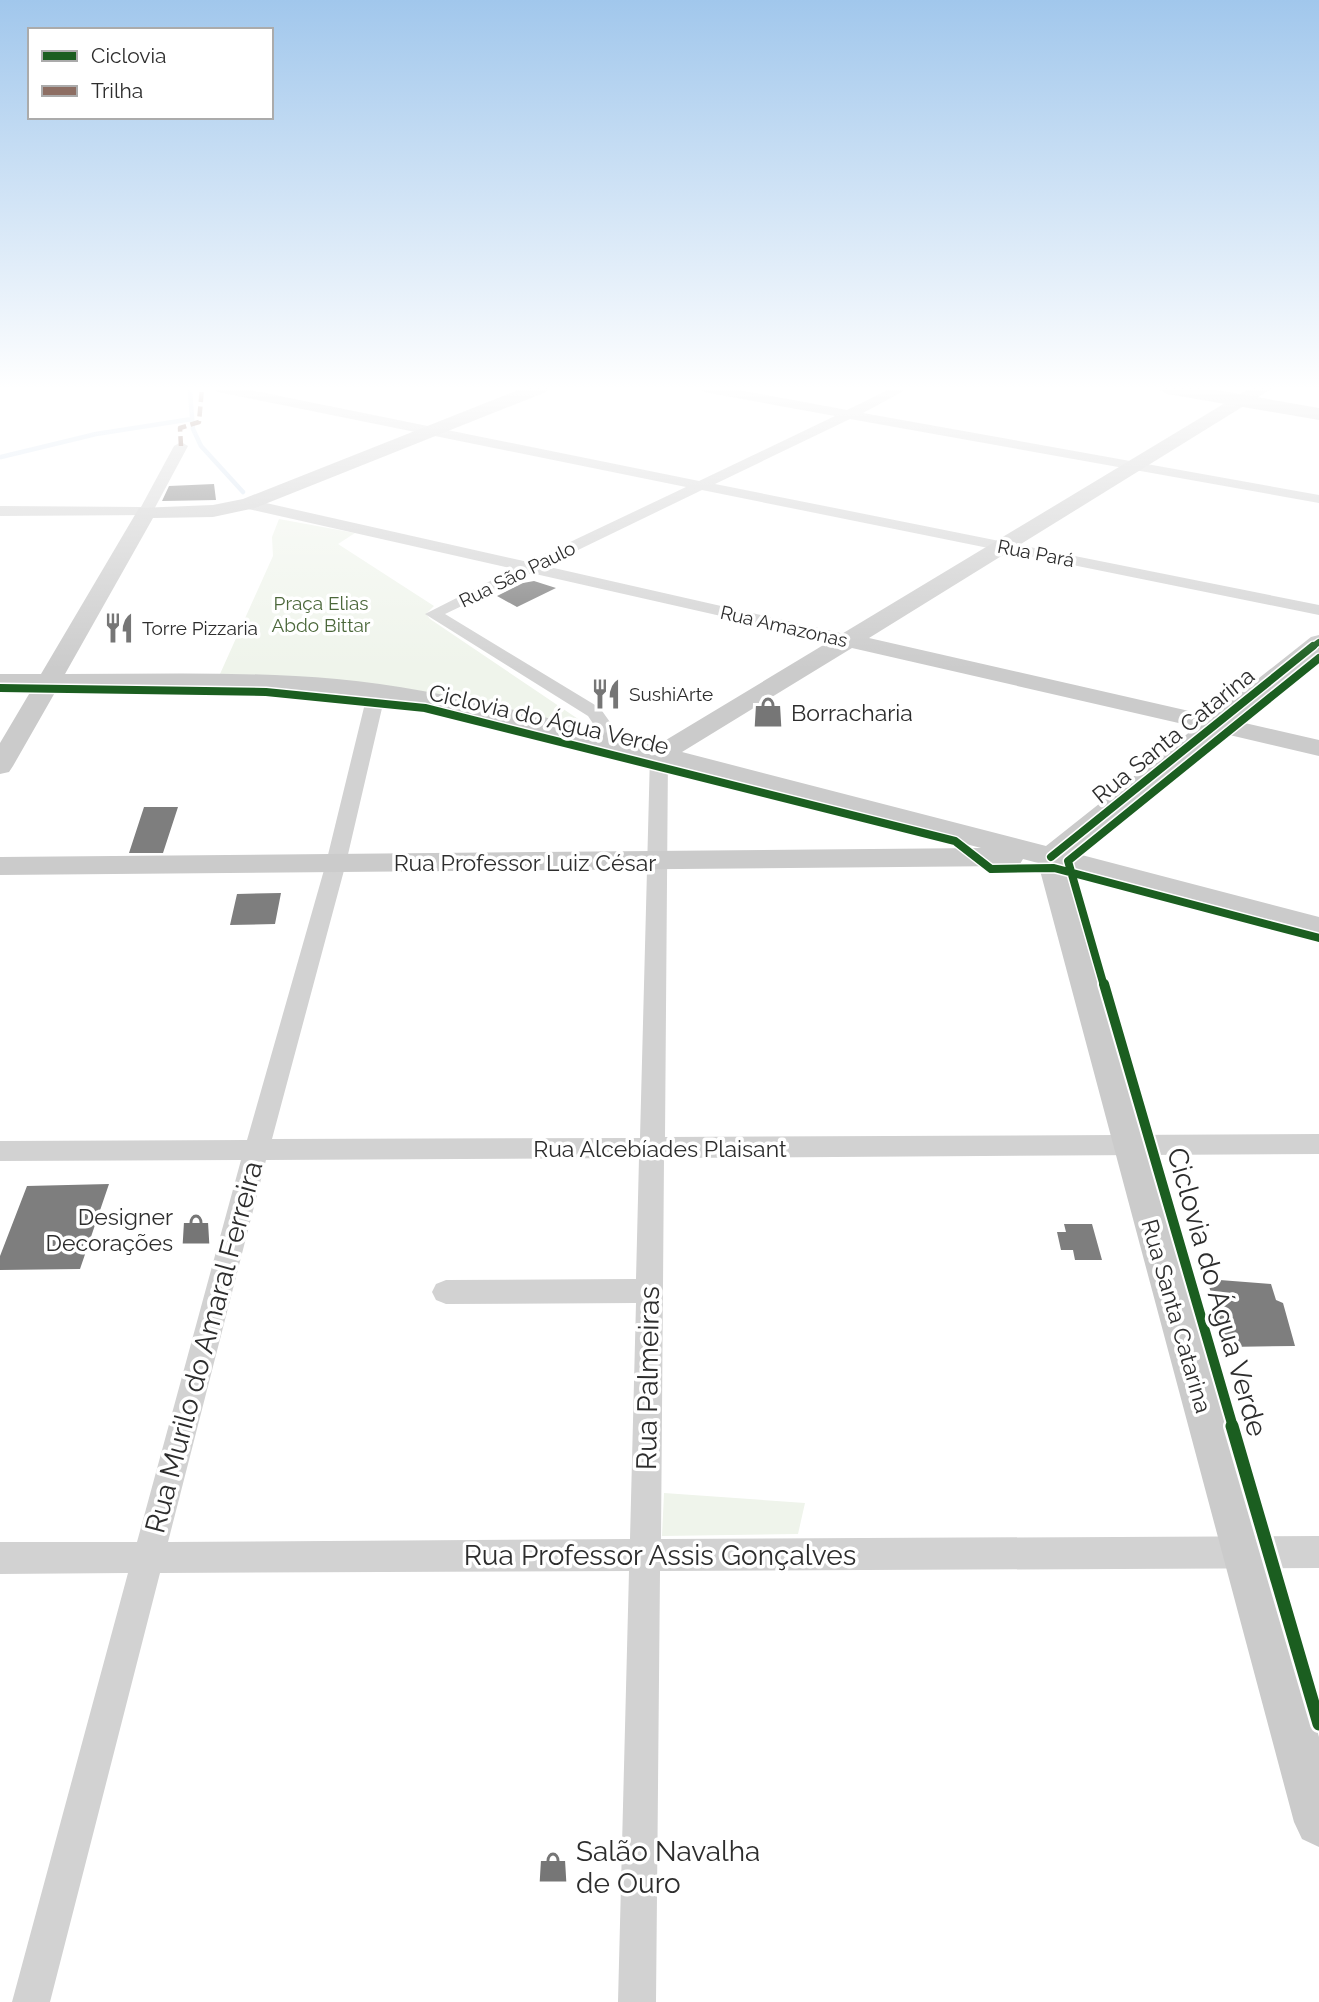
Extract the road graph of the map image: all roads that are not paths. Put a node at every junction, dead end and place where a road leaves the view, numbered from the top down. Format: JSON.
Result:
{"nodes":[{"id":1,"x":162,"y":481,"type":"edge"},
{"id":2,"x":306,"y":481,"type":"edge"},
{"id":3,"x":676,"y":481,"type":"edge"},
{"id":4,"x":709,"y":481,"type":"edge"},
{"id":5,"x":1110,"y":481,"type":"edge"},
{"id":6,"x":1222,"y":481,"type":"edge"},
{"id":7,"x":699,"y":486,"type":"junction"},
{"id":8,"x":1319,"y":499,"type":"edge"},
{"id":9,"x":248,"y":504,"type":"junction"},
{"id":10,"x":0,"y":511,"type":"edge"},
{"id":11,"x":146,"y":512,"type":"junction"},
{"id":12,"x":1003,"y":546,"type":"junction"},
{"id":13,"x":529,"y":568,"type":"junction"},
{"id":14,"x":1319,"y":610,"type":"edge"},
{"id":15,"x":433,"y":614,"type":"joint"},
{"id":16,"x":849,"y":640,"type":"junction"},
{"id":17,"x":1319,"y":642,"type":"edge"},
{"id":18,"x":0,"y":681,"type":"edge"},
{"id":19,"x":49,"y":681,"type":"junction"},
{"id":20,"x":377,"y":691,"type":"junction"},
{"id":21,"x":1217,"y":725,"type":"junction"},
{"id":22,"x":604,"y":740,"type":"junction"},
{"id":23,"x":1319,"y":748,"type":"edge"},
{"id":24,"x":659,"y":755,"type":"junction"},
{"id":25,"x":0,"y":766,"type":"edge"},
{"id":26,"x":1051,"y":857,"type":"junction"},
{"id":27,"x":657,"y":862,"type":"junction"},
{"id":28,"x":336,"y":863,"type":"junction"},
{"id":29,"x":0,"y":866,"type":"edge"},
{"id":30,"x":1319,"y":927,"type":"edge"},
{"id":31,"x":1319,"y":1144,"type":"edge"},
{"id":32,"x":1130,"y":1145,"type":"junction"},
{"id":33,"x":652,"y":1148,"type":"junction"},
{"id":34,"x":256,"y":1150,"type":"junction"},
{"id":35,"x":0,"y":1151,"type":"edge"},
{"id":36,"x":650,"y":1291,"type":"junction"},
{"id":37,"x":446,"y":1292,"type":"dead end"},
{"id":38,"x":1244,"y":1552,"type":"junction"},
{"id":39,"x":1319,"y":1552,"type":"edge"},
{"id":40,"x":645,"y":1555,"type":"junction"},
{"id":41,"x":149,"y":1557,"type":"junction"},
{"id":42,"x":0,"y":1558,"type":"edge"},
{"id":43,"x":1319,"y":1822,"type":"edge"},
{"id":44,"x":31,"y":2002,"type":"edge"},
{"id":45,"x":638,"y":2002,"type":"edge"}],
"edges":[{"from":1,"to":11,"type":"street"},
{"from":2,"to":9,"type":"street"},
{"from":3,"to":7,"type":"street","name":"Rua Pará"},
{"from":4,"to":7,"type":"street","name":"Rua São Paulo"},
{"from":5,"to":12,"type":"street"},
{"from":6,"to":8,"type":"street"},
{"from":7,"to":12,"type":"street","name":"Rua Pará"},
{"from":7,"to":13,"type":"street","name":"Rua São Paulo"},
{"from":9,"to":11,"type":"street"},
{"from":9,"to":13,"type":"street","name":"Rua Amazonas"},
{"from":10,"to":11,"type":"street"},
{"from":11,"to":19,"type":"street"},
{"from":12,"to":14,"type":"street","name":"Rua Pará"},
{"from":12,"to":16,"type":"street"},
{"from":13,"to":15,"type":"street","name":"Rua São Paulo"},
{"from":13,"to":16,"type":"street","name":"Rua Amazonas"},
{"from":15,"to":22,"type":"street"},
{"from":16,"to":21,"type":"street","name":"Rua Amazonas"},
{"from":16,"to":24,"type":"street"},
{"from":17,"to":21,"type":"street","name":"Rua Santa Catarina"},
{"from":18,"to":19,"type":"street"},
{"from":19,"to":20,"type":"street"},
{"from":19,"to":25,"type":"street"},
{"from":20,"to":22,"type":"street"},
{"from":20,"to":28,"type":"street","name":"Rua Murilo do Amaral Ferreira"},
{"from":21,"to":23,"type":"street","name":"Rua Amazonas"},
{"from":21,"to":26,"type":"street","name":"Rua Santa Catarina"},
{"from":22,"to":24,"type":"street"},
{"from":24,"to":26,"type":"street"},
{"from":24,"to":27,"type":"street","name":"Rua Palmeiras"},
{"from":26,"to":27,"type":"street","name":"Rua Professor Luiz César"},
{"from":26,"to":30,"type":"street"},
{"from":26,"to":32,"type":"street","name":"Rua Santa Catarina"},
{"from":27,"to":28,"type":"street","name":"Rua Professor Luiz César"},
{"from":27,"to":33,"type":"street","name":"Rua Palmeiras"},
{"from":28,"to":29,"type":"street","name":"Rua Professor Luiz César"},
{"from":28,"to":34,"type":"street","name":"Rua Murilo do Amaral Ferreira"},
{"from":31,"to":32,"type":"street","name":"Rua Alcebíades Plaisant"},
{"from":32,"to":33,"type":"street","name":"Rua Alcebíades Plaisant"},
{"from":32,"to":38,"type":"street","name":"Rua Santa Catarina"},
{"from":33,"to":34,"type":"street","name":"Rua Alcebíades Plaisant"},
{"from":33,"to":36,"type":"street","name":"Rua Palmeiras"},
{"from":34,"to":35,"type":"street","name":"Rua Alcebíades Plaisant"},
{"from":34,"to":41,"type":"street","name":"Rua Murilo do Amaral Ferreira"},
{"from":36,"to":37,"type":"street"},
{"from":36,"to":40,"type":"street","name":"Rua Palmeiras"},
{"from":38,"to":39,"type":"street","name":"Rua Professor Assis Gonçalves"},
{"from":38,"to":40,"type":"street","name":"Rua Professor Assis Gonçalves"},
{"from":38,"to":43,"type":"street","name":"Rua Santa Catarina"},
{"from":40,"to":41,"type":"street","name":"Rua Professor Assis Gonçalves"},
{"from":40,"to":45,"type":"street","name":"Rua Palmeiras"},
{"from":41,"to":42,"type":"street","name":"Rua Professor Assis Gonçalves"},
{"from":41,"to":44,"type":"street","name":"Rua Murilo do Amaral Ferreira"}]}
